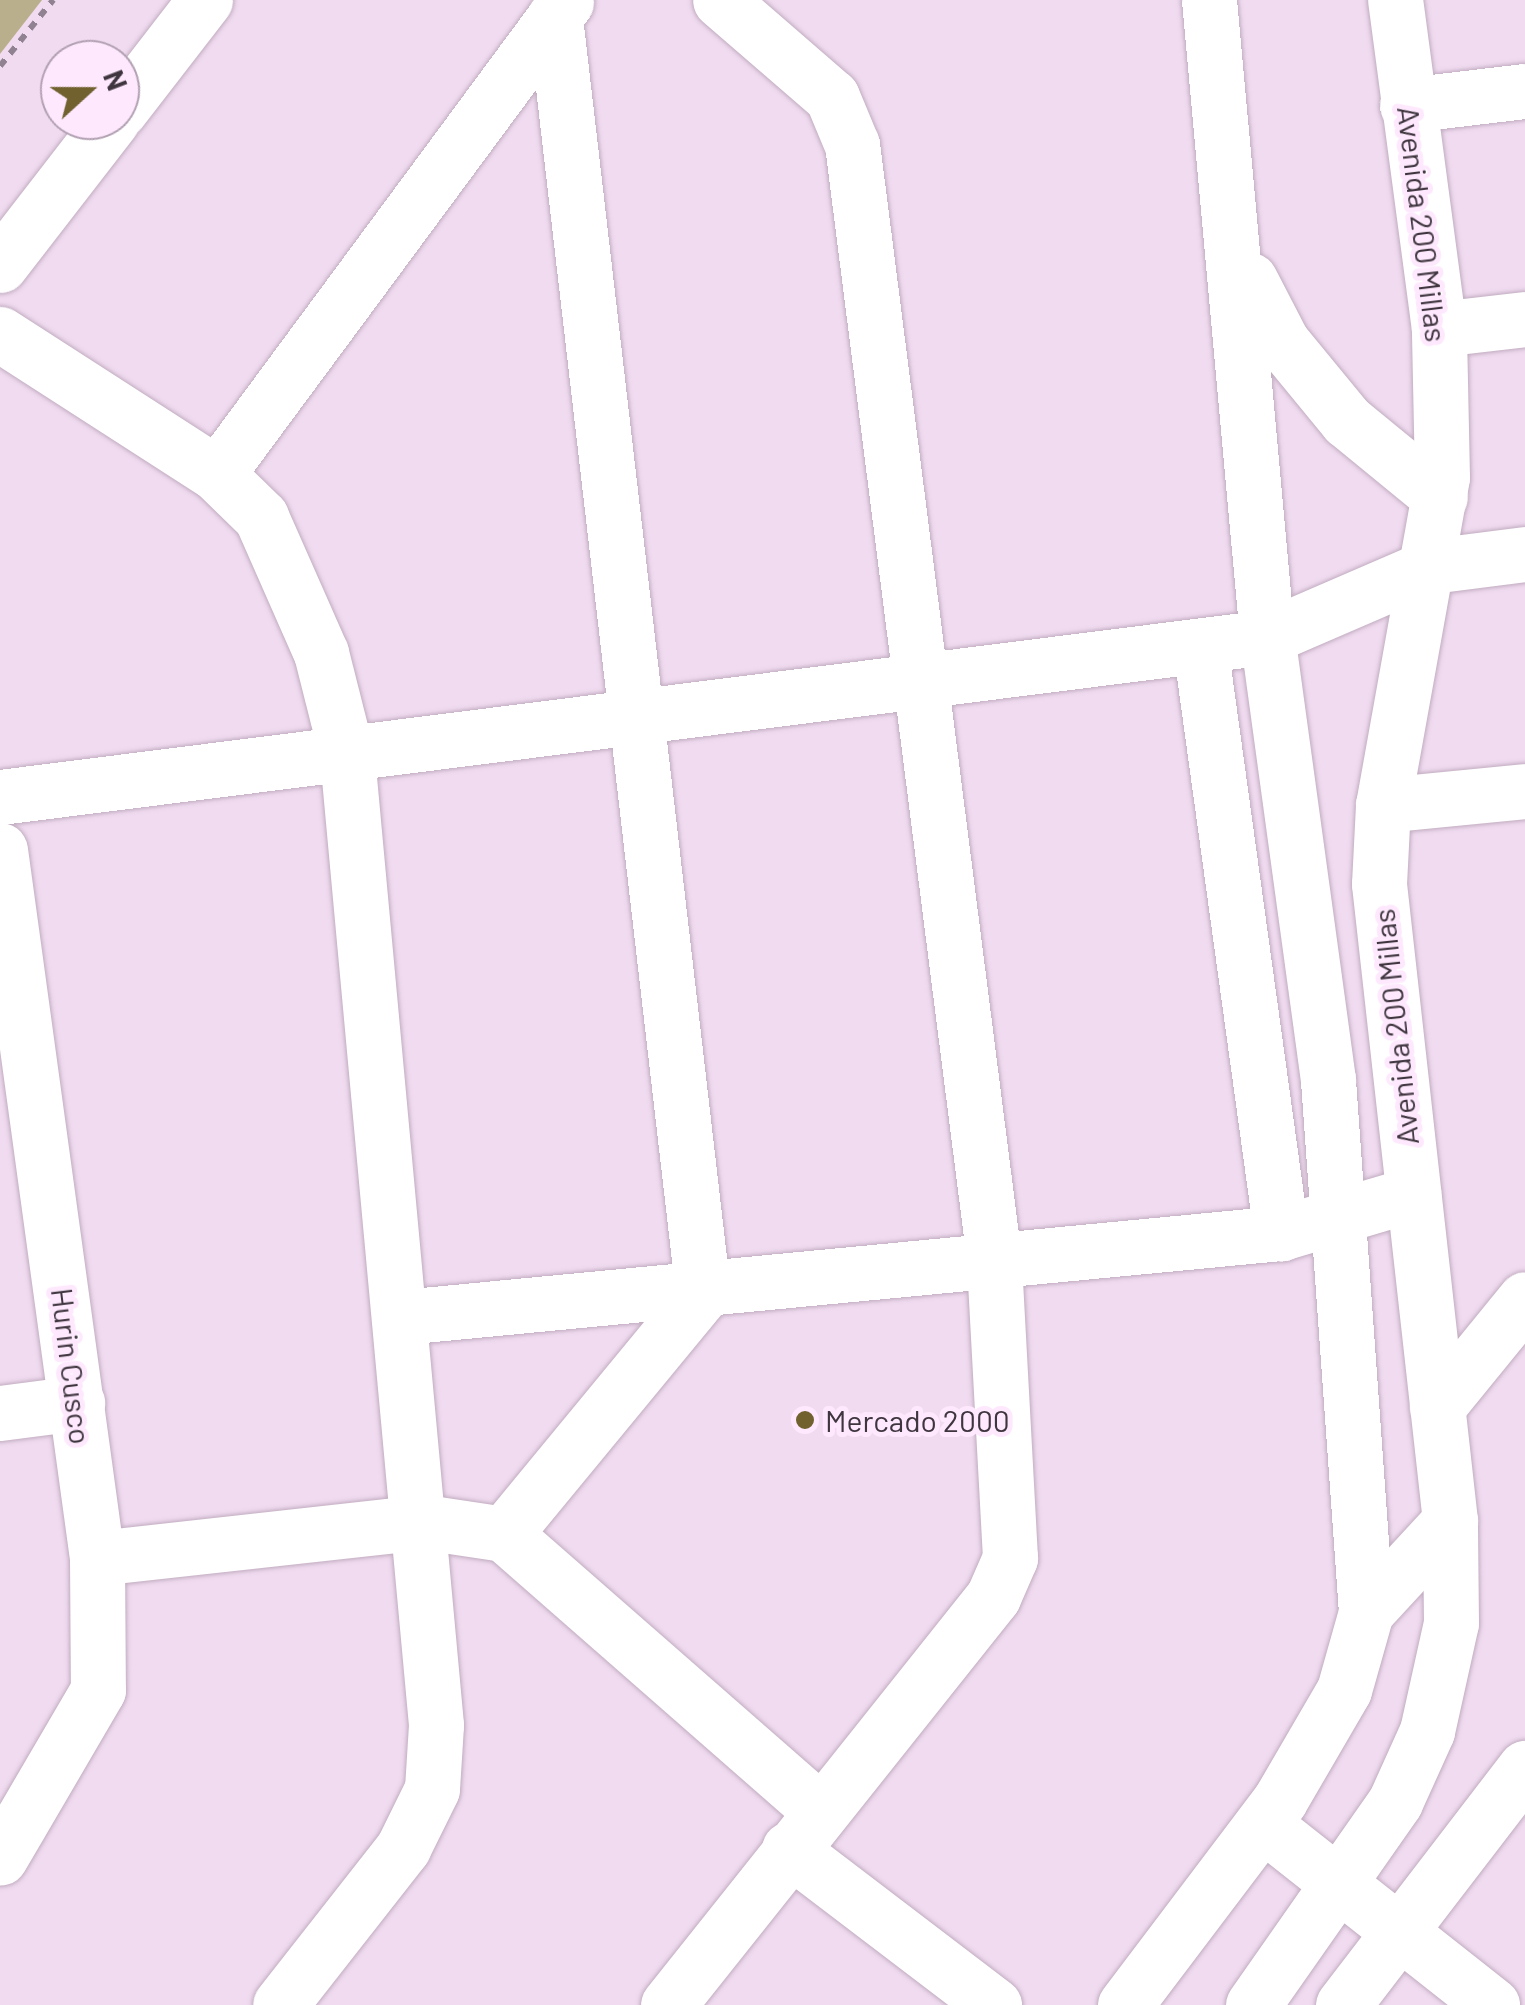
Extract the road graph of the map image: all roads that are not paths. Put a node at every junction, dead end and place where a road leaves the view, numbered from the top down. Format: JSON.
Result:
{"nodes":[{"id":1,"x":205,"y":0,"type":"edge"},
{"id":2,"x":720,"y":0,"type":"edge"},
{"id":3,"x":1188,"y":0,"type":"edge"},
{"id":4,"x":1395,"y":0,"type":"edge"},
{"id":5,"x":561,"y":9,"type":"edge"},
{"id":6,"x":1213,"y":26,"type":"edge"},
{"id":7,"x":140,"y":84,"type":"edge"},
{"id":8,"x":1525,"y":90,"type":"edge"},
{"id":9,"x":1407,"y":105,"type":"junction"},
{"id":10,"x":97,"y":140,"type":"edge"},
{"id":11,"x":1240,"y":259,"type":"junction"},
{"id":12,"x":0,"y":265,"type":"edge"},
{"id":13,"x":1525,"y":318,"type":"edge"},
{"id":14,"x":1439,"y":329,"type":"junction"},
{"id":15,"x":0,"y":334,"type":"edge"},
{"id":16,"x":217,"y":474,"type":"junction"},
{"id":17,"x":1440,"y":497,"type":"junction"},
{"id":18,"x":1525,"y":554,"type":"edge"},
{"id":19,"x":1430,"y":566,"type":"junction"},
{"id":20,"x":1266,"y":637,"type":"junction"},
{"id":21,"x":1200,"y":646,"type":"junction"},
{"id":22,"x":925,"y":680,"type":"junction"},
{"id":23,"x":629,"y":712,"type":"junction"},
{"id":24,"x":347,"y":756,"type":"junction"},
{"id":25,"x":1525,"y":791,"type":"edge"},
{"id":26,"x":0,"y":797,"type":"edge"},
{"id":27,"x":1383,"y":805,"type":"junction"},
{"id":28,"x":0,"y":850,"type":"edge"},
{"id":29,"x":21,"y":1144,"type":"edge"},
{"id":30,"x":1413,"y":1194,"type":"junction"},
{"id":31,"x":1340,"y":1220,"type":"junction"},
{"id":32,"x":1280,"y":1233,"type":"junction"},
{"id":33,"x":994,"y":1259,"type":"junction"},
{"id":34,"x":702,"y":1293,"type":"junction"},
{"id":35,"x":1525,"y":1299,"type":"edge"},
{"id":36,"x":402,"y":1316,"type":"junction"},
{"id":37,"x":77,"y":1403,"type":"junction"},
{"id":38,"x":1437,"y":1407,"type":"junction"},
{"id":39,"x":0,"y":1414,"type":"edge"},
{"id":40,"x":1450,"y":1521,"type":"junction"},
{"id":41,"x":424,"y":1522,"type":"junction"},
{"id":42,"x":504,"y":1534,"type":"junction"},
{"id":43,"x":97,"y":1558,"type":"junction"},
{"id":44,"x":1366,"y":1612,"type":"junction"},
{"id":45,"x":1525,"y":1768,"type":"edge"},
{"id":46,"x":1263,"y":1824,"type":"junction"},
{"id":47,"x":804,"y":1830,"type":"junction"},
{"id":48,"x":0,"y":1858,"type":"edge"},
{"id":49,"x":1346,"y":1882,"type":"junction"},
{"id":50,"x":1396,"y":1928,"type":"junction"},
{"id":51,"x":280,"y":2005,"type":"edge"},
{"id":52,"x":668,"y":2005,"type":"edge"},
{"id":53,"x":994,"y":2005,"type":"edge"},
{"id":54,"x":1125,"y":2005,"type":"edge"},
{"id":55,"x":1253,"y":2005,"type":"edge"},
{"id":56,"x":1343,"y":2005,"type":"edge"},
{"id":57,"x":1492,"y":2005,"type":"edge"}],
"edges":[{"from":1,"to":7,"type":"street"},
{"from":2,"to":22,"type":"street"},
{"from":3,"to":6,"type":"street"},
{"from":4,"to":9,"type":"street","name":"Avenida 200 Millas"},
{"from":5,"to":16,"type":"street"},
{"from":5,"to":23,"type":"street"},
{"from":6,"to":11,"type":"street"},
{"from":8,"to":9,"type":"street"},
{"from":9,"to":14,"type":"street","name":"Avenida 200 Millas"},
{"from":10,"to":12,"type":"street"},
{"from":11,"to":17,"type":"street"},
{"from":11,"to":20,"type":"street"},
{"from":13,"to":14,"type":"street"},
{"from":14,"to":17,"type":"street","name":"Avenida 200 Millas"},
{"from":15,"to":16,"type":"street"},
{"from":16,"to":24,"type":"street"},
{"from":17,"to":19,"type":"street","name":"Avenida 200 Millas"},
{"from":18,"to":19,"type":"street"},
{"from":19,"to":20,"type":"street"},
{"from":19,"to":27,"type":"street","name":"Avenida 200 Millas"},
{"from":20,"to":21,"type":"street"},
{"from":20,"to":31,"type":"street"},
{"from":21,"to":22,"type":"street"},
{"from":21,"to":32,"type":"street"},
{"from":22,"to":23,"type":"street"},
{"from":22,"to":33,"type":"street"},
{"from":23,"to":24,"type":"street"},
{"from":23,"to":34,"type":"street"},
{"from":24,"to":26,"type":"street"},
{"from":24,"to":36,"type":"street"},
{"from":25,"to":27,"type":"street"},
{"from":27,"to":30,"type":"street","name":"Avenida 200 Millas"},
{"from":28,"to":29,"type":"street","name":"Hurin Cusco"},
{"from":29,"to":37,"type":"street","name":"Hurin Cusco"},
{"from":30,"to":31,"type":"street"},
{"from":30,"to":38,"type":"street","name":"Avenida 200 Millas"},
{"from":31,"to":32,"type":"street"},
{"from":31,"to":44,"type":"street"},
{"from":32,"to":33,"type":"street"},
{"from":33,"to":34,"type":"street"},
{"from":33,"to":47,"type":"street"},
{"from":34,"to":36,"type":"street"},
{"from":34,"to":42,"type":"street"},
{"from":35,"to":38,"type":"street"},
{"from":36,"to":41,"type":"street"},
{"from":37,"to":39,"type":"street"},
{"from":37,"to":43,"type":"street","name":"Hurin Cusco"},
{"from":38,"to":40,"type":"street","name":"Avenida 200 Millas"},
{"from":40,"to":44,"type":"street"},
{"from":40,"to":49,"type":"street","name":"Avenida 200 Millas"},
{"from":41,"to":42,"type":"street"},
{"from":41,"to":43,"type":"street"},
{"from":41,"to":51,"type":"street"},
{"from":42,"to":47,"type":"street"},
{"from":43,"to":48,"type":"street","name":"Hurin Cusco"},
{"from":44,"to":46,"type":"street"},
{"from":45,"to":50,"type":"street"},
{"from":46,"to":49,"type":"street"},
{"from":46,"to":54,"type":"street"},
{"from":47,"to":52,"type":"street"},
{"from":47,"to":53,"type":"street"},
{"from":49,"to":50,"type":"street"},
{"from":49,"to":55,"type":"street","name":"Avenida 200 Millas"},
{"from":50,"to":56,"type":"street"},
{"from":50,"to":57,"type":"street"}]}
